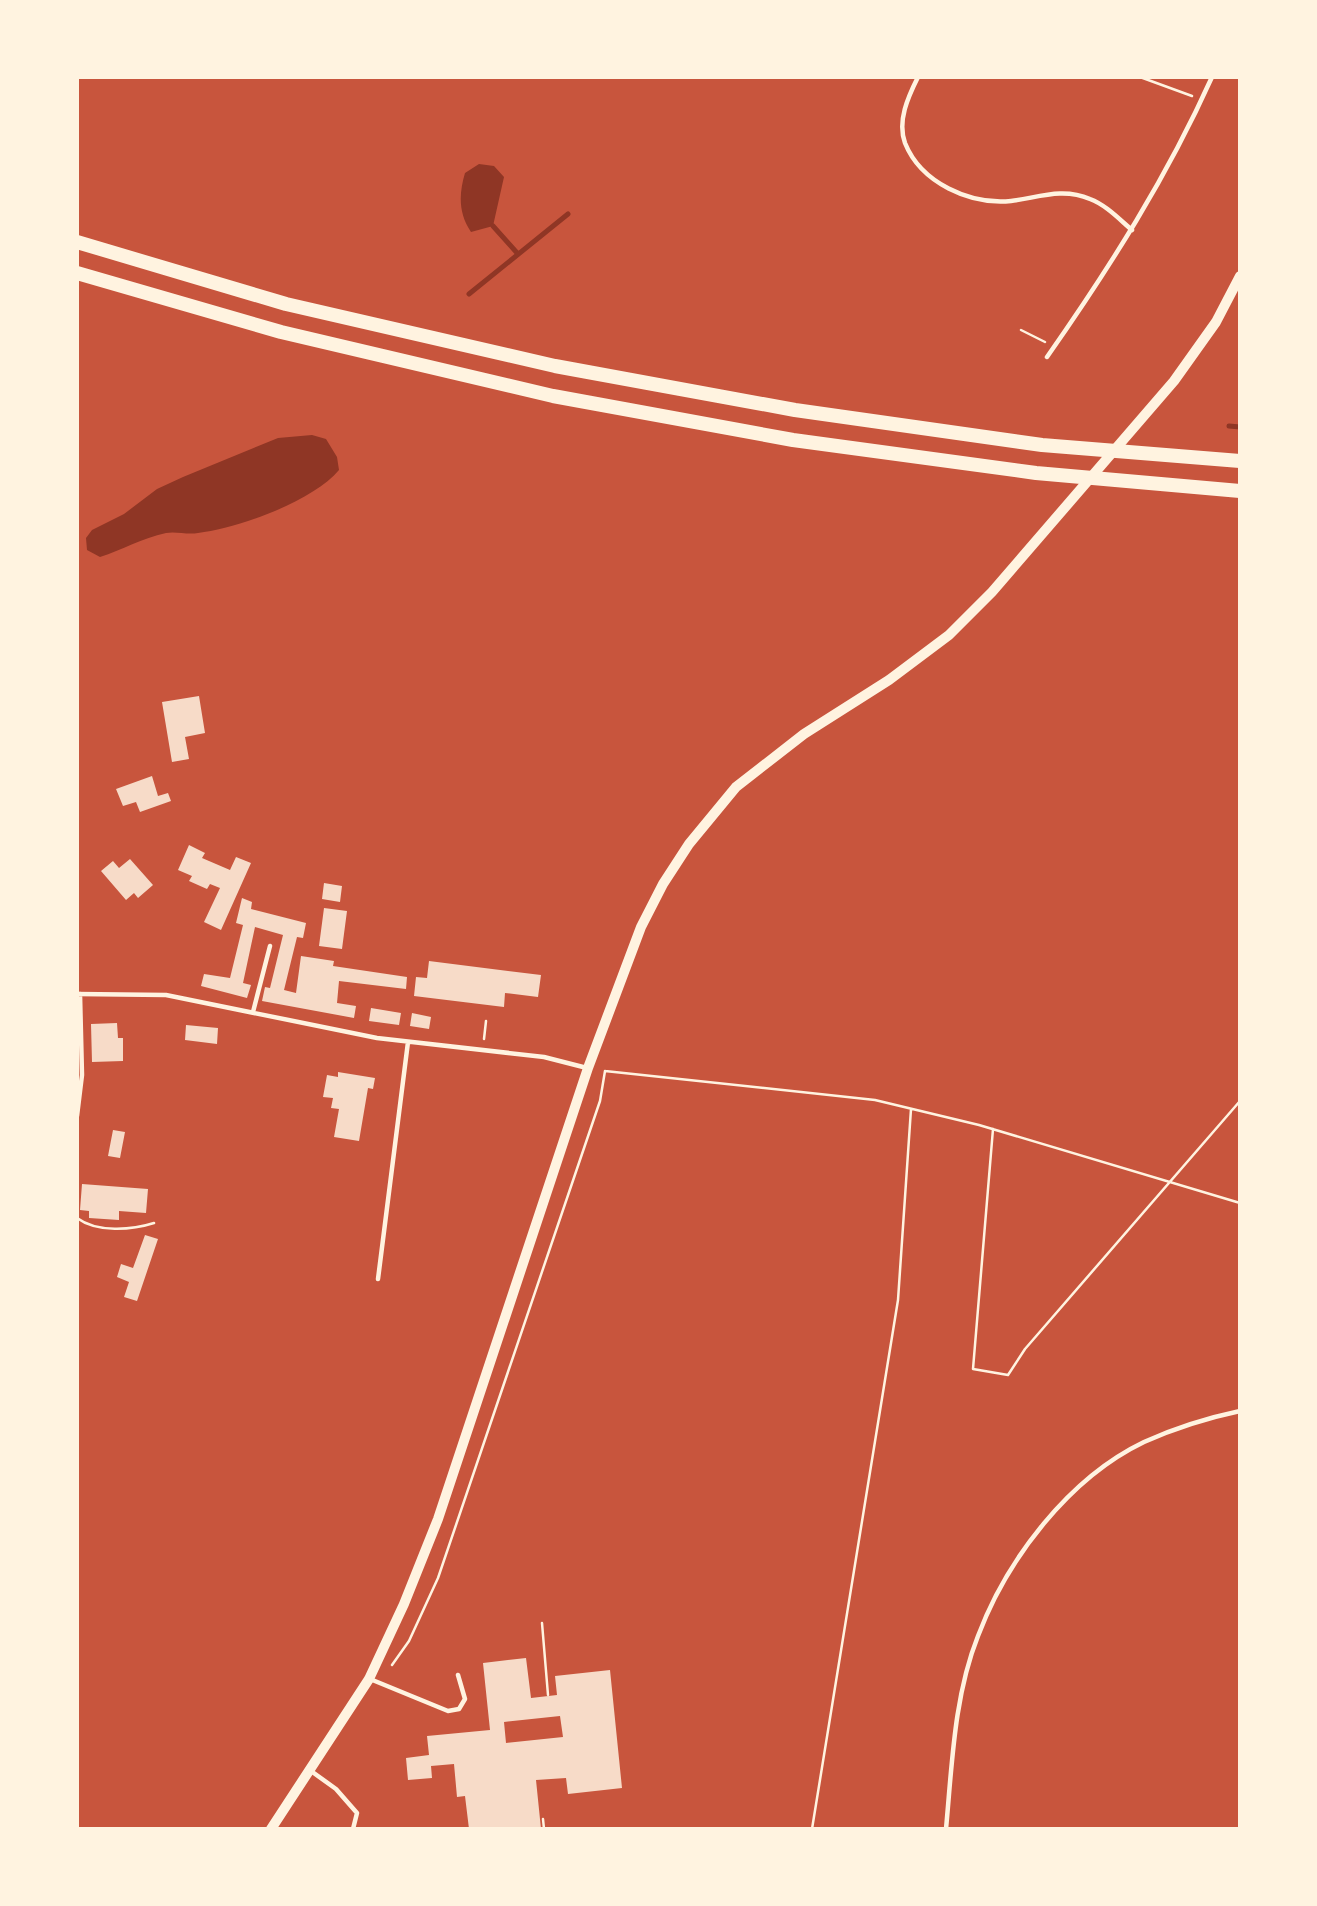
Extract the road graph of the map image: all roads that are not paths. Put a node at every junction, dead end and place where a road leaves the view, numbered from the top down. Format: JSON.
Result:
{"nodes":[{"id":1,"x":918,"y":77,"type":"edge"},
{"id":2,"x":1212,"y":77,"type":"edge"},
{"id":3,"x":1132,"y":230,"type":"junction"},
{"id":4,"x":77,"y":242,"type":"edge"},
{"id":5,"x":77,"y":273,"type":"edge"},
{"id":6,"x":1240,"y":276,"type":"edge"},
{"id":7,"x":1047,"y":357,"type":"dead end"},
{"id":8,"x":1240,"y":461,"type":"edge"},
{"id":9,"x":1240,"y":491,"type":"edge"},
{"id":10,"x":270,"y":946,"type":"dead end"},
{"id":11,"x":79,"y":994,"type":"edge"},
{"id":12,"x":253,"y":1012,"type":"junction"},
{"id":13,"x":408,"y":1042,"type":"junction"},
{"id":14,"x":587,"y":1068,"type":"junction"},
{"id":15,"x":77,"y":1116,"type":"edge"},
{"id":16,"x":378,"y":1279,"type":"dead end"},
{"id":17,"x":1240,"y":1411,"type":"edge"},
{"id":18,"x":458,"y":1675,"type":"dead end"},
{"id":19,"x":369,"y":1679,"type":"junction"},
{"id":20,"x":311,"y":1770,"type":"junction"},
{"id":21,"x":271,"y":1829,"type":"edge"},
{"id":22,"x":353,"y":1829,"type":"edge"},
{"id":23,"x":946,"y":1829,"type":"edge"}],
"edges":[{"from":1,"to":3,"type":"lane"},
{"from":2,"to":3,"type":"lane"},
{"from":3,"to":7,"type":"lane"},
{"from":4,"to":8,"type":"highway"},
{"from":5,"to":9,"type":"highway"},
{"from":6,"to":14,"type":"street"},
{"from":10,"to":12,"type":"lane"},
{"from":11,"to":12,"type":"lane"},
{"from":11,"to":15,"type":"lane"},
{"from":12,"to":13,"type":"lane"},
{"from":13,"to":14,"type":"lane"},
{"from":13,"to":16,"type":"lane"},
{"from":14,"to":19,"type":"street"},
{"from":17,"to":23,"type":"lane"},
{"from":18,"to":19,"type":"lane"},
{"from":19,"to":20,"type":"street"},
{"from":20,"to":21,"type":"street"},
{"from":20,"to":22,"type":"lane"}]}
